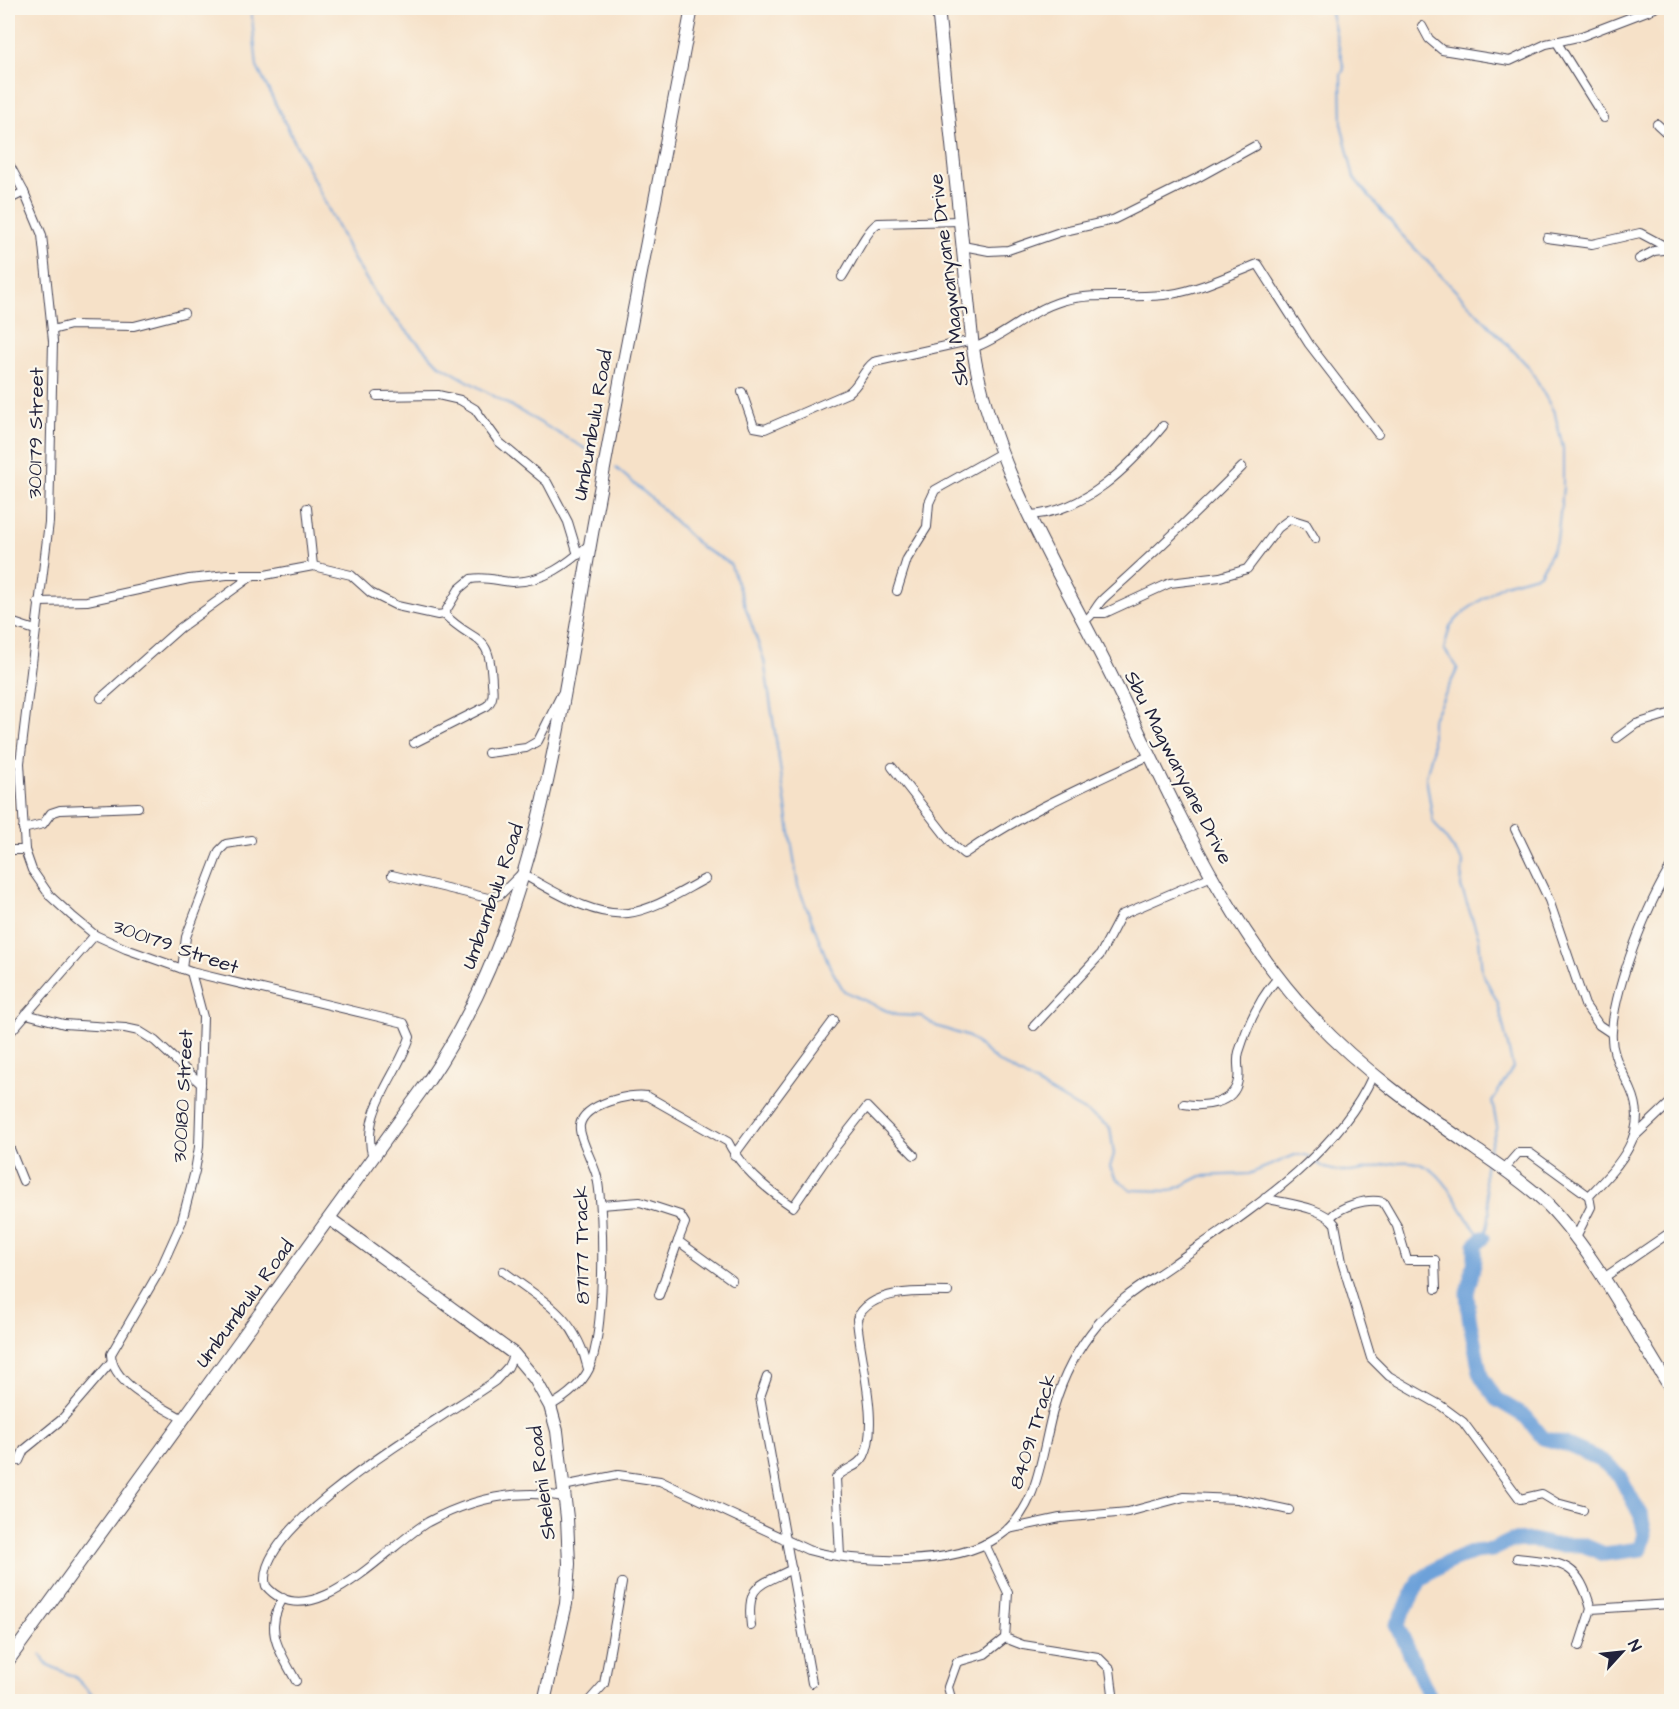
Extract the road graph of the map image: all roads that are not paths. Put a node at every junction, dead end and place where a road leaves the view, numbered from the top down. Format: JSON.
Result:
{"nodes":[{"id":1,"x":692,"y":8,"type":"edge"},
{"id":2,"x":938,"y":8,"type":"edge"},
{"id":3,"x":1655,"y":8,"type":"edge"},
{"id":4,"x":1422,"y":26,"type":"dead end"},
{"id":5,"x":1556,"y":41,"type":"junction"},
{"id":6,"x":1604,"y":118,"type":"dead end"},
{"id":7,"x":1657,"y":124,"type":"dead end"},
{"id":8,"x":1671,"y":138,"type":"edge"},
{"id":9,"x":1255,"y":146,"type":"dead end"},
{"id":10,"x":8,"y":162,"type":"edge"},
{"id":11,"x":24,"y":192,"type":"junction"},
{"id":12,"x":8,"y":200,"type":"edge"},
{"id":13,"x":960,"y":220,"type":"junction"},
{"id":14,"x":1547,"y":238,"type":"dead end"},
{"id":15,"x":963,"y":246,"type":"junction"},
{"id":16,"x":1671,"y":249,"type":"edge"},
{"id":17,"x":1639,"y":259,"type":"dead end"},
{"id":18,"x":842,"y":277,"type":"dead end"},
{"id":19,"x":184,"y":313,"type":"dead end"},
{"id":20,"x":52,"y":330,"type":"junction"},
{"id":21,"x":973,"y":344,"type":"junction"},
{"id":22,"x":742,"y":393,"type":"dead end"},
{"id":23,"x":376,"y":396,"type":"dead end"},
{"id":24,"x":1163,"y":426,"type":"dead end"},
{"id":25,"x":1378,"y":434,"type":"dead end"},
{"id":26,"x":1001,"y":453,"type":"junction"},
{"id":27,"x":1242,"y":467,"type":"dead end"},
{"id":28,"x":307,"y":508,"type":"dead end"},
{"id":29,"x":1030,"y":515,"type":"junction"},
{"id":30,"x":1315,"y":539,"type":"dead end"},
{"id":31,"x":591,"y":544,"type":"junction"},
{"id":32,"x":578,"y":555,"type":"junction"},
{"id":33,"x":313,"y":566,"type":"junction"},
{"id":34,"x":252,"y":576,"type":"junction"},
{"id":35,"x":897,"y":591,"type":"dead end"},
{"id":36,"x":38,"y":602,"type":"junction"},
{"id":37,"x":444,"y":614,"type":"junction"},
{"id":38,"x":1089,"y":617,"type":"junction"},
{"id":39,"x":8,"y":621,"type":"edge"},
{"id":40,"x":35,"y":630,"type":"junction"},
{"id":41,"x":564,"y":690,"type":"junction"},
{"id":42,"x":101,"y":698,"type":"dead end"},
{"id":43,"x":1671,"y":713,"type":"edge"},
{"id":44,"x":1617,"y":738,"type":"dead end"},
{"id":45,"x":414,"y":743,"type":"dead end"},
{"id":46,"x":488,"y":753,"type":"dead end"},
{"id":47,"x":1151,"y":755,"type":"junction"},
{"id":48,"x":8,"y":760,"type":"edge"},
{"id":49,"x":20,"y":763,"type":"junction"},
{"id":50,"x":892,"y":767,"type":"dead end"},
{"id":51,"x":138,"y":807,"type":"dead end"},
{"id":52,"x":23,"y":829,"type":"junction"},
{"id":53,"x":1515,"y":829,"type":"dead end"},
{"id":54,"x":251,"y":840,"type":"dead end"},
{"id":55,"x":8,"y":850,"type":"edge"},
{"id":56,"x":25,"y":850,"type":"junction"},
{"id":57,"x":1671,"y":864,"type":"edge"},
{"id":58,"x":525,"y":872,"type":"junction"},
{"id":59,"x":392,"y":875,"type":"dead end"},
{"id":60,"x":1212,"y":876,"type":"junction"},
{"id":61,"x":705,"y":879,"type":"dead end"},
{"id":62,"x":95,"y":935,"type":"junction"},
{"id":63,"x":182,"y":969,"type":"junction"},
{"id":64,"x":192,"y":972,"type":"junction"},
{"id":65,"x":1278,"y":978,"type":"junction"},
{"id":66,"x":26,"y":1014,"type":"junction"},
{"id":67,"x":834,"y":1020,"type":"dead end"},
{"id":68,"x":1034,"y":1026,"type":"dead end"},
{"id":69,"x":1611,"y":1033,"type":"junction"},
{"id":70,"x":8,"y":1035,"type":"edge"},
{"id":71,"x":1373,"y":1075,"type":"junction"},
{"id":72,"x":201,"y":1084,"type":"junction"},
{"id":73,"x":1671,"y":1101,"type":"edge"},
{"id":74,"x":1184,"y":1104,"type":"dead end"},
{"id":75,"x":1635,"y":1137,"type":"junction"},
{"id":76,"x":8,"y":1144,"type":"edge"},
{"id":77,"x":734,"y":1155,"type":"junction"},
{"id":78,"x":914,"y":1155,"type":"dead end"},
{"id":79,"x":373,"y":1158,"type":"junction"},
{"id":80,"x":1501,"y":1167,"type":"junction"},
{"id":81,"x":23,"y":1180,"type":"dead end"},
{"id":82,"x":1589,"y":1196,"type":"junction"},
{"id":83,"x":1265,"y":1198,"type":"junction"},
{"id":84,"x":601,"y":1205,"type":"junction"},
{"id":85,"x":1330,"y":1218,"type":"junction"},
{"id":86,"x":330,"y":1219,"type":"junction"},
{"id":87,"x":1671,"y":1231,"type":"edge"},
{"id":88,"x":1575,"y":1239,"type":"junction"},
{"id":89,"x":678,"y":1241,"type":"junction"},
{"id":90,"x":503,"y":1271,"type":"dead end"},
{"id":91,"x":1602,"y":1279,"type":"junction"},
{"id":92,"x":732,"y":1280,"type":"dead end"},
{"id":93,"x":1436,"y":1289,"type":"dead end"},
{"id":94,"x":948,"y":1292,"type":"dead end"},
{"id":95,"x":659,"y":1295,"type":"dead end"},
{"id":96,"x":514,"y":1354,"type":"junction"},
{"id":97,"x":112,"y":1361,"type":"junction"},
{"id":98,"x":588,"y":1370,"type":"junction"},
{"id":99,"x":767,"y":1377,"type":"dead end"},
{"id":100,"x":1671,"y":1390,"type":"edge"},
{"id":101,"x":550,"y":1406,"type":"junction"},
{"id":102,"x":183,"y":1419,"type":"junction"},
{"id":103,"x":19,"y":1461,"type":"dead end"},
{"id":104,"x":564,"y":1492,"type":"junction"},
{"id":105,"x":1289,"y":1510,"type":"dead end"},
{"id":106,"x":1583,"y":1510,"type":"dead end"},
{"id":107,"x":1008,"y":1529,"type":"junction"},
{"id":108,"x":787,"y":1541,"type":"junction"},
{"id":109,"x":985,"y":1544,"type":"junction"},
{"id":110,"x":840,"y":1556,"type":"junction"},
{"id":111,"x":1517,"y":1558,"type":"dead end"},
{"id":112,"x":792,"y":1569,"type":"junction"},
{"id":113,"x":622,"y":1583,"type":"dead end"},
{"id":114,"x":283,"y":1598,"type":"junction"},
{"id":115,"x":1671,"y":1604,"type":"edge"},
{"id":116,"x":1591,"y":1609,"type":"junction"},
{"id":117,"x":751,"y":1626,"type":"dead end"},
{"id":118,"x":1005,"y":1638,"type":"junction"},
{"id":119,"x":1580,"y":1646,"type":"dead end"},
{"id":120,"x":8,"y":1661,"type":"edge"},
{"id":121,"x":296,"y":1681,"type":"dead end"},
{"id":122,"x":812,"y":1683,"type":"dead end"},
{"id":123,"x":544,"y":1701,"type":"edge"},
{"id":124,"x":588,"y":1701,"type":"edge"},
{"id":125,"x":952,"y":1701,"type":"edge"},
{"id":126,"x":1114,"y":1701,"type":"edge"}],
"edges":[{"from":1,"to":31,"type":"main road","name":"Umbumbulu Road"},
{"from":2,"to":13,"type":"main road","name":"Sbu Magwanyane Drive"},
{"from":3,"to":5,"type":"street"},
{"from":4,"to":5,"type":"street"},
{"from":5,"to":6,"type":"street"},
{"from":7,"to":8,"type":"street"},
{"from":9,"to":15,"type":"street"},
{"from":10,"to":11,"type":"street","name":"300179 Street"},
{"from":11,"to":12,"type":"street"},
{"from":11,"to":20,"type":"street","name":"300179 Street"},
{"from":13,"to":15,"type":"main road","name":"Sbu Magwanyane Drive"},
{"from":13,"to":18,"type":"street"},
{"from":14,"to":16,"type":"street"},
{"from":15,"to":21,"type":"main road","name":"Sbu Magwanyane Drive"},
{"from":16,"to":17,"type":"street"},
{"from":19,"to":20,"type":"street"},
{"from":20,"to":36,"type":"street","name":"300179 Street"},
{"from":21,"to":22,"type":"street"},
{"from":21,"to":25,"type":"street"},
{"from":21,"to":26,"type":"main road","name":"Sbu Magwanyane Drive"},
{"from":23,"to":32,"type":"street"},
{"from":24,"to":29,"type":"street"},
{"from":26,"to":29,"type":"main road","name":"Sbu Magwanyane Drive"},
{"from":26,"to":35,"type":"street"},
{"from":27,"to":38,"type":"street"},
{"from":28,"to":33,"type":"street"},
{"from":29,"to":38,"type":"main road","name":"Sbu Magwanyane Drive"},
{"from":30,"to":38,"type":"street"},
{"from":31,"to":32,"type":"street"},
{"from":31,"to":41,"type":"main road","name":"Umbumbulu Road"},
{"from":32,"to":37,"type":"street"},
{"from":33,"to":34,"type":"street"},
{"from":33,"to":37,"type":"street"},
{"from":34,"to":36,"type":"street"},
{"from":34,"to":42,"type":"street"},
{"from":36,"to":40,"type":"street","name":"300179 Street"},
{"from":37,"to":45,"type":"street"},
{"from":38,"to":47,"type":"main road","name":"Sbu Magwanyane Drive"},
{"from":39,"to":40,"type":"street"},
{"from":40,"to":49,"type":"street","name":"300179 Street"},
{"from":41,"to":46,"type":"street"},
{"from":41,"to":58,"type":"main road","name":"Umbumbulu Road"},
{"from":43,"to":44,"type":"street"},
{"from":47,"to":50,"type":"street"},
{"from":47,"to":60,"type":"main road","name":"Sbu Magwanyane Drive"},
{"from":48,"to":49,"type":"street"},
{"from":49,"to":52,"type":"street","name":"300179 Street"},
{"from":51,"to":52,"type":"street"},
{"from":52,"to":56,"type":"street","name":"300179 Street"},
{"from":53,"to":69,"type":"street"},
{"from":54,"to":63,"type":"street"},
{"from":55,"to":56,"type":"street"},
{"from":56,"to":62,"type":"street","name":"300179 Street"},
{"from":57,"to":69,"type":"street"},
{"from":58,"to":59,"type":"street"},
{"from":58,"to":61,"type":"street"},
{"from":58,"to":79,"type":"main road","name":"Umbumbulu Road"},
{"from":60,"to":65,"type":"main road","name":"Sbu Magwanyane Drive"},
{"from":60,"to":68,"type":"street"},
{"from":62,"to":63,"type":"street","name":"300179 Street"},
{"from":62,"to":66,"type":"street"},
{"from":63,"to":64,"type":"street","name":"300179 Street"},
{"from":64,"to":72,"type":"street","name":"300180 Street"},
{"from":64,"to":79,"type":"street","name":"300179 Street"},
{"from":65,"to":71,"type":"main road","name":"Sbu Magwanyane Drive"},
{"from":65,"to":74,"type":"street"},
{"from":66,"to":70,"type":"street"},
{"from":66,"to":72,"type":"street"},
{"from":67,"to":77,"type":"street"},
{"from":69,"to":75,"type":"street"},
{"from":71,"to":80,"type":"main road","name":"Sbu Magwanyane Drive"},
{"from":71,"to":83,"type":"street","name":"84091 Track"},
{"from":72,"to":97,"type":"street","name":"300180 Street"},
{"from":73,"to":75,"type":"street"},
{"from":75,"to":82,"type":"street"},
{"from":76,"to":81,"type":"street"},
{"from":77,"to":78,"type":"street"},
{"from":77,"to":84,"type":"street","name":"87177 Track"},
{"from":79,"to":86,"type":"main road","name":"Umbumbulu Road"},
{"from":80,"to":82,"type":"street"},
{"from":80,"to":88,"type":"main road","name":"Sbu Magwanyane Drive"},
{"from":82,"to":88,"type":"street"},
{"from":83,"to":85,"type":"street"},
{"from":83,"to":107,"type":"street","name":"84091 Track"},
{"from":84,"to":89,"type":"street"},
{"from":84,"to":98,"type":"street","name":"87177 Track"},
{"from":85,"to":93,"type":"street"},
{"from":85,"to":106,"type":"street"},
{"from":86,"to":96,"type":"main road","name":"Sheleni Road"},
{"from":86,"to":102,"type":"main road","name":"Umbumbulu Road"},
{"from":87,"to":91,"type":"street"},
{"from":88,"to":91,"type":"main road","name":"Sbu Magwanyane Drive"},
{"from":89,"to":92,"type":"street"},
{"from":89,"to":95,"type":"street"},
{"from":90,"to":98,"type":"street"},
{"from":91,"to":100,"type":"main road","name":"Sbu Magwanyane Drive"},
{"from":94,"to":110,"type":"street"},
{"from":96,"to":101,"type":"main road","name":"Sheleni Road"},
{"from":96,"to":114,"type":"street"},
{"from":97,"to":102,"type":"street"},
{"from":97,"to":103,"type":"street"},
{"from":98,"to":101,"type":"street","name":"87177 Track"},
{"from":99,"to":108,"type":"street"},
{"from":101,"to":104,"type":"main road","name":"Sheleni Road"},
{"from":102,"to":120,"type":"main road","name":"Umbumbulu Road"},
{"from":104,"to":108,"type":"street","name":"84091 Track"},
{"from":104,"to":114,"type":"street","name":"84091 Track"},
{"from":104,"to":123,"type":"main road","name":"Sheleni Road"},
{"from":105,"to":107,"type":"street"},
{"from":107,"to":109,"type":"street","name":"84091 Track"},
{"from":108,"to":110,"type":"street","name":"84091 Track"},
{"from":108,"to":112,"type":"street"},
{"from":109,"to":110,"type":"street","name":"84091 Track"},
{"from":109,"to":118,"type":"street"},
{"from":111,"to":116,"type":"street"},
{"from":112,"to":117,"type":"street"},
{"from":112,"to":122,"type":"street"},
{"from":113,"to":124,"type":"street"},
{"from":114,"to":121,"type":"street"},
{"from":115,"to":116,"type":"street"},
{"from":116,"to":119,"type":"street"},
{"from":118,"to":125,"type":"street"},
{"from":118,"to":126,"type":"street"}]}
